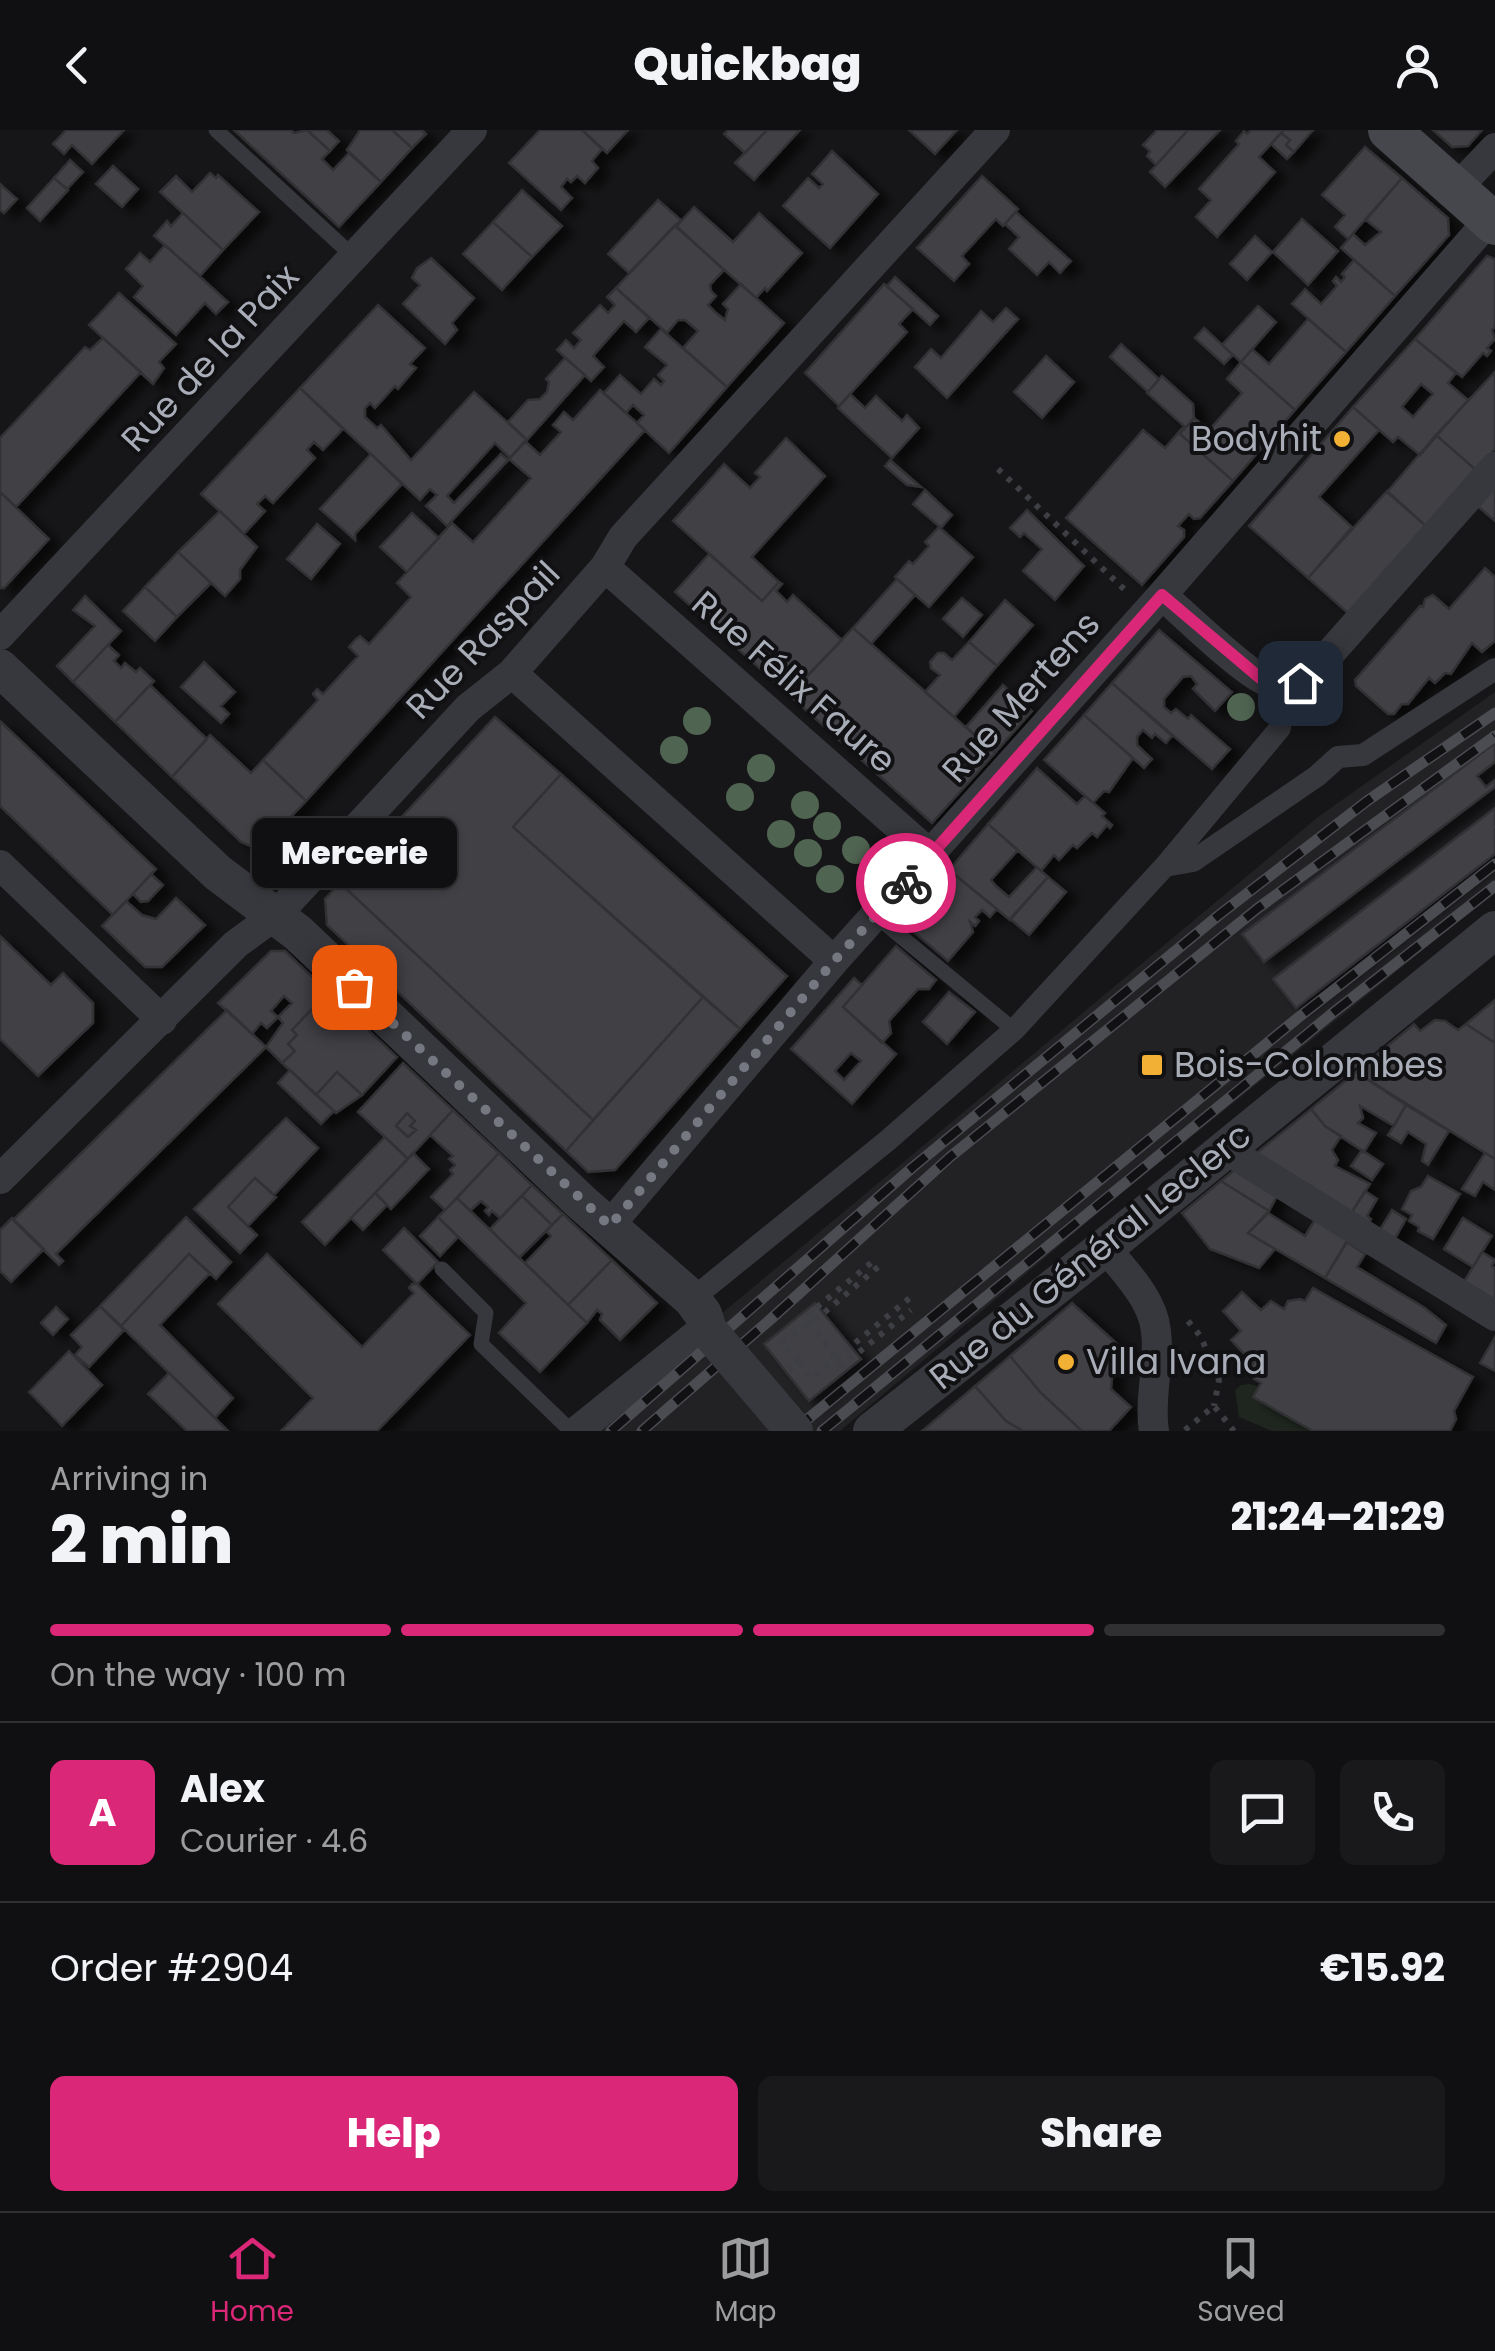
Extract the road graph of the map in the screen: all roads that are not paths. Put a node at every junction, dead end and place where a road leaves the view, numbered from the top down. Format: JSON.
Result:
{"nodes":[{"id":1,"x":216,"y":130,"type":"edge"},
{"id":2,"x":472,"y":130,"type":"edge"},
{"id":3,"x":994,"y":130,"type":"edge"},
{"id":4,"x":1389,"y":130,"type":"edge"},
{"id":5,"x":1495,"y":148,"type":"edge"},
{"id":6,"x":1458,"y":188,"type":"junction"},
{"id":7,"x":1492,"y":222,"type":"edge"},
{"id":8,"x":355,"y":258,"type":"junction"},
{"id":9,"x":1495,"y":467,"type":"edge"},
{"id":10,"x":605,"y":567,"type":"junction"},
{"id":11,"x":1155,"y":603,"type":"junction"},
{"id":12,"x":0,"y":636,"type":"edge"},
{"id":13,"x":0,"y":668,"type":"edge"},
{"id":14,"x":1495,"y":669,"type":"edge"},
{"id":15,"x":512,"y":673,"type":"junction"},
{"id":16,"x":1285,"y":685,"type":"junction"},
{"id":17,"x":931,"y":856,"type":"junction"},
{"id":18,"x":0,"y":865,"type":"edge"},
{"id":19,"x":1165,"y":866,"type":"junction"},
{"id":20,"x":277,"y":914,"type":"junction"},
{"id":21,"x":876,"y":916,"type":"junction"},
{"id":22,"x":1495,"y":930,"type":"edge"},
{"id":23,"x":834,"y":961,"type":"junction"},
{"id":24,"x":162,"y":1020,"type":"junction"},
{"id":25,"x":1014,"y":1030,"type":"junction"},
{"id":26,"x":1225,"y":1149,"type":"junction"},
{"id":27,"x":0,"y":1179,"type":"edge"},
{"id":28,"x":610,"y":1226,"type":"junction"},
{"id":29,"x":1105,"y":1247,"type":"junction"},
{"id":30,"x":442,"y":1269,"type":"dead end"},
{"id":31,"x":705,"y":1316,"type":"junction"},
{"id":32,"x":1495,"y":1316,"type":"edge"},
{"id":33,"x":574,"y":1431,"type":"edge"},
{"id":34,"x":794,"y":1431,"type":"edge"},
{"id":35,"x":872,"y":1431,"type":"edge"},
{"id":36,"x":1154,"y":1431,"type":"edge"}],
"edges":[{"from":1,"to":8,"type":"lane"},
{"from":2,"to":8,"type":"street","name":"Rue de la Paix"},
{"from":3,"to":10,"type":"street","name":"Rue Raspail"},
{"from":4,"to":6,"type":"main road"},
{"from":5,"to":6,"type":"street"},
{"from":6,"to":7,"type":"main road"},
{"from":7,"to":11,"type":"street","name":"Rue Mertens"},
{"from":8,"to":12,"type":"street","name":"Rue de la Paix"},
{"from":9,"to":16,"type":"street"},
{"from":10,"to":15,"type":"street","name":"Rue Raspail"},
{"from":10,"to":17,"type":"street","name":"Rue Félix Faure"},
{"from":11,"to":16,"type":"street"},
{"from":11,"to":17,"type":"street","name":"Rue Mertens"},
{"from":13,"to":20,"type":"street"},
{"from":14,"to":19,"type":"street"},
{"from":15,"to":20,"type":"street","name":"Rue Raspail"},
{"from":15,"to":23,"type":"street"},
{"from":16,"to":19,"type":"street"},
{"from":17,"to":21,"type":"street","name":"Rue Mertens"},
{"from":18,"to":24,"type":"street"},
{"from":19,"to":25,"type":"street"},
{"from":20,"to":24,"type":"street","name":"Rue Raspail"},
{"from":20,"to":28,"type":"street"},
{"from":21,"to":23,"type":"street","name":"Rue Mertens"},
{"from":21,"to":25,"type":"lane"},
{"from":22,"to":26,"type":"street","name":"Rue du Général Leclerc"},
{"from":23,"to":28,"type":"street","name":"Rue Mertens"},
{"from":24,"to":27,"type":"street","name":"Rue Raspail"},
{"from":25,"to":31,"type":"street"},
{"from":26,"to":29,"type":"street","name":"Rue du Général Leclerc"},
{"from":26,"to":32,"type":"street"},
{"from":28,"to":31,"type":"street"},
{"from":29,"to":35,"type":"street","name":"Rue du Général Leclerc"},
{"from":29,"to":36,"type":"street"},
{"from":30,"to":33,"type":"lane"},
{"from":31,"to":33,"type":"street"},
{"from":31,"to":34,"type":"street","bridge":true}]}
